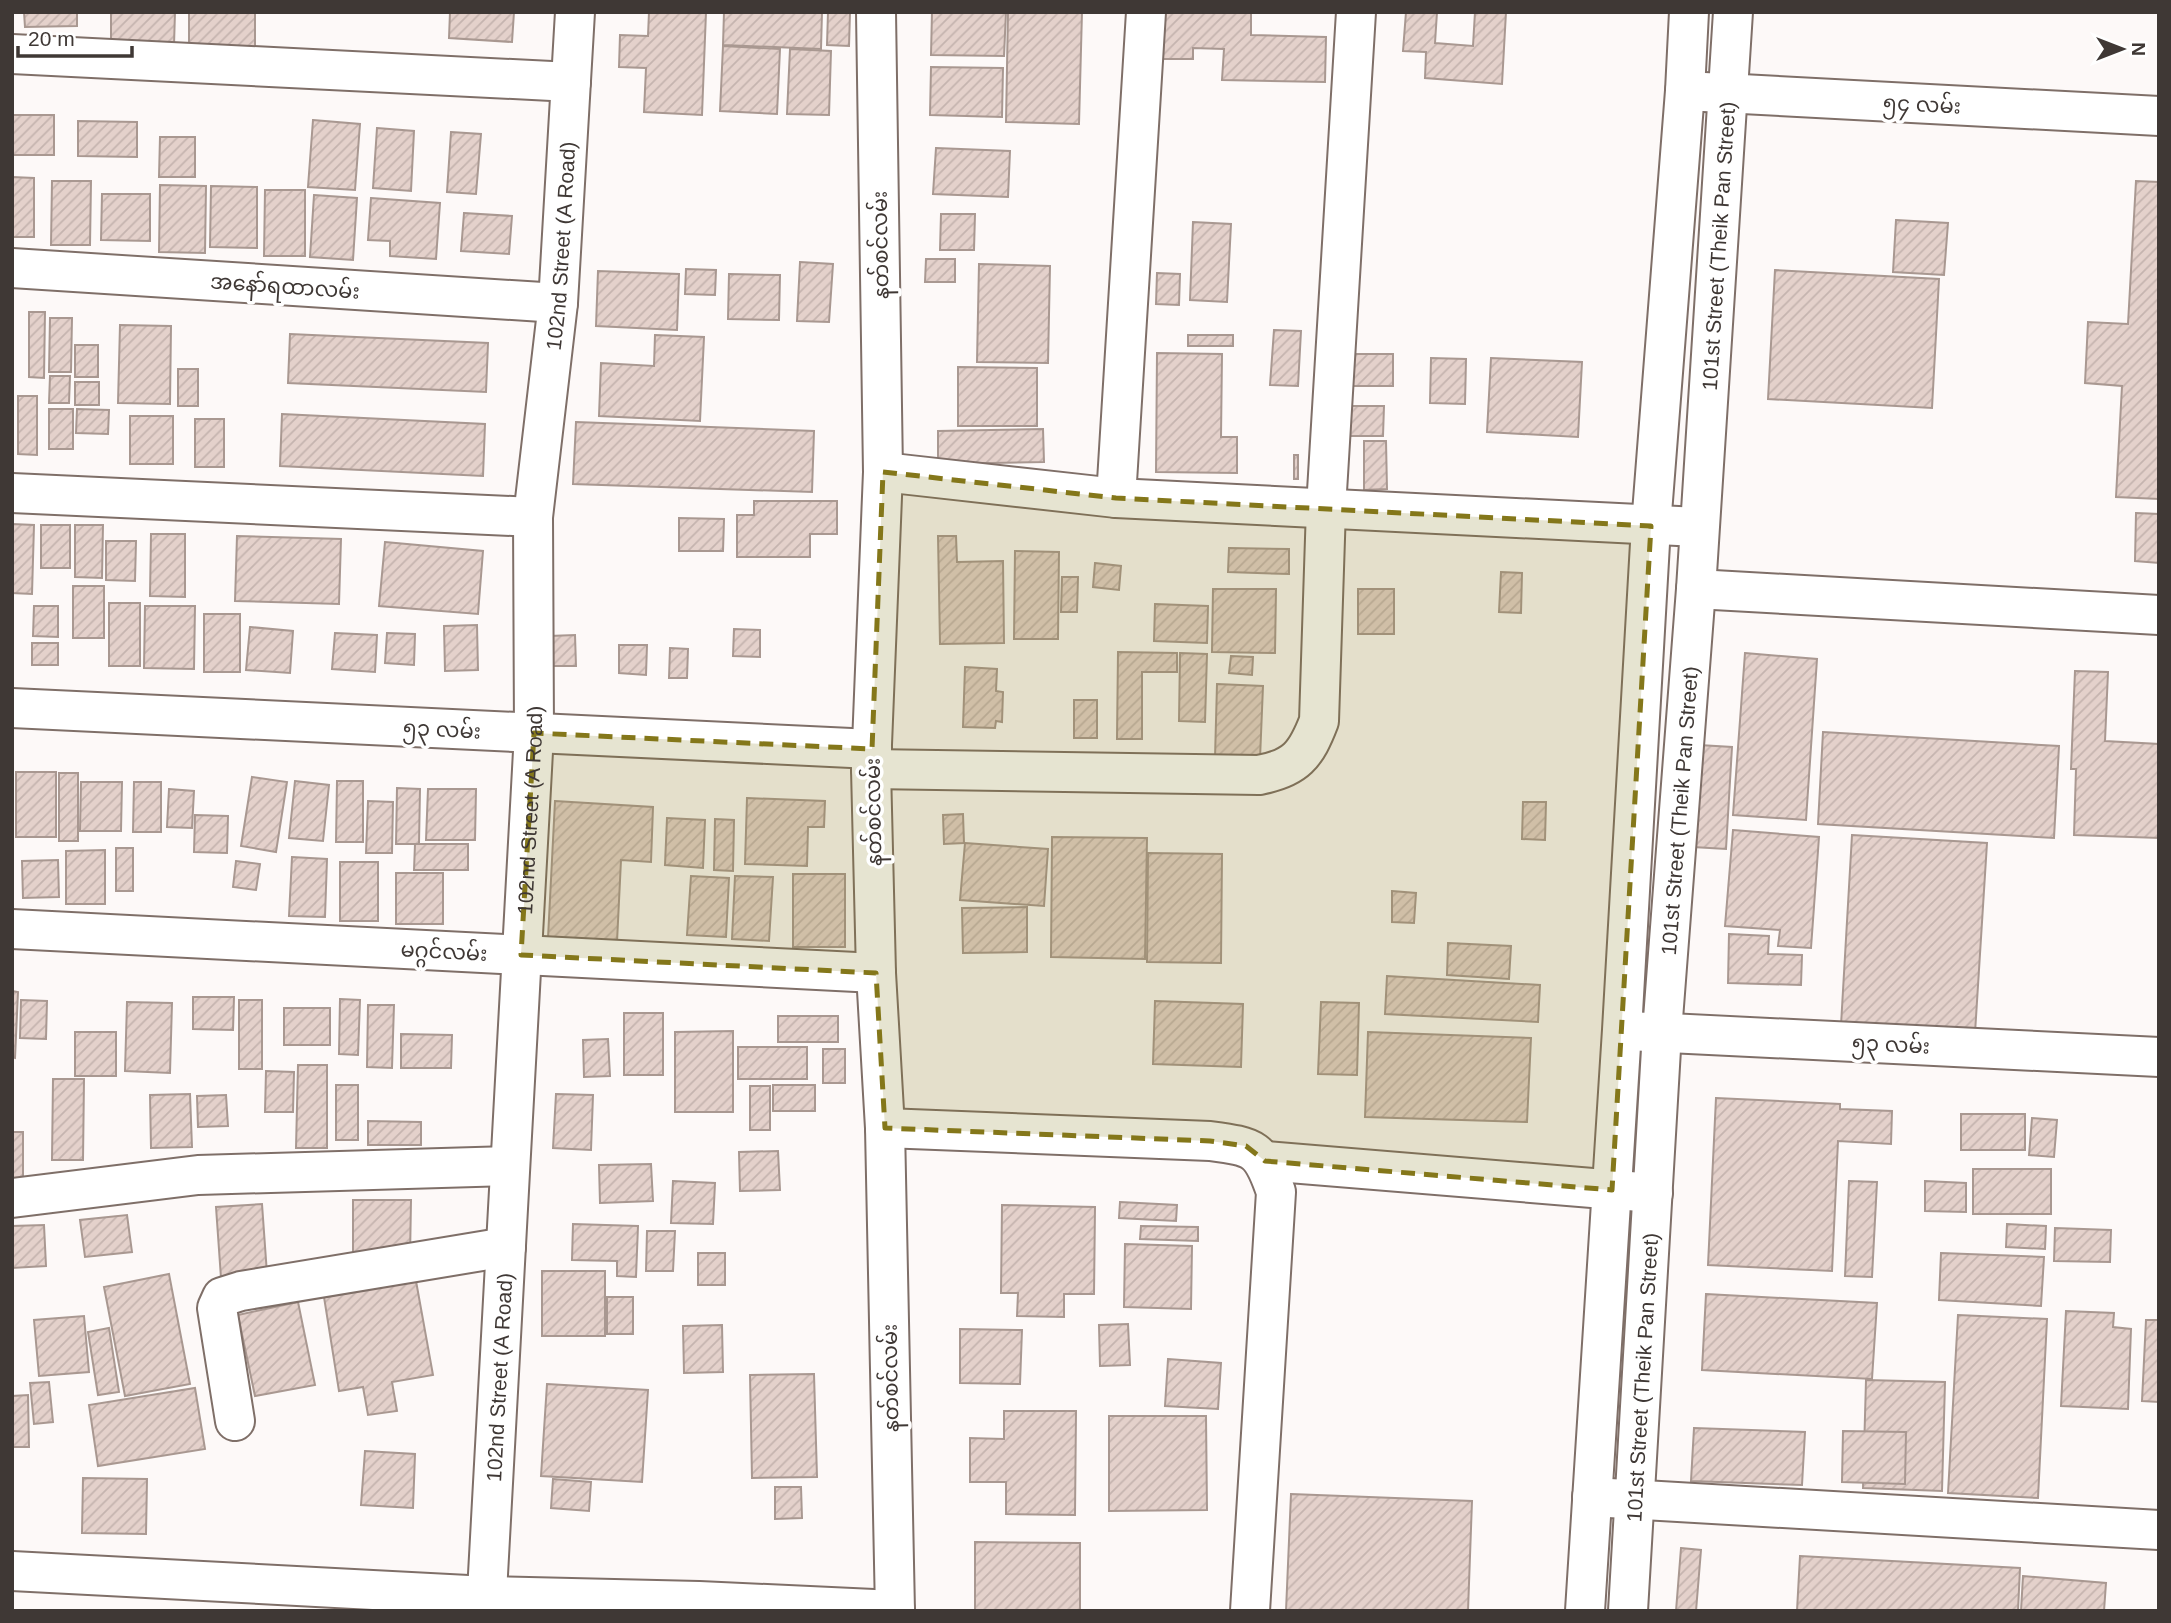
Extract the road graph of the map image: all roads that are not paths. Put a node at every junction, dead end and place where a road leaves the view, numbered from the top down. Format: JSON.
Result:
{"nodes":[{"id":1,"x":575,"y":12,"type":"edge"},
{"id":2,"x":876,"y":12,"type":"edge"},
{"id":3,"x":1146,"y":12,"type":"edge"},
{"id":4,"x":1356,"y":12,"type":"edge"},
{"id":5,"x":1689,"y":12,"type":"edge"},
{"id":6,"x":1733,"y":12,"type":"edge"},
{"id":7,"x":12,"y":54,"type":"edge"},
{"id":8,"x":570,"y":82,"type":"junction"},
{"id":9,"x":1685,"y":91,"type":"junction"},
{"id":10,"x":1729,"y":93,"type":"junction"},
{"id":11,"x":2159,"y":116,"type":"edge"},
{"id":12,"x":12,"y":268,"type":"edge"},
{"id":13,"x":558,"y":303,"type":"junction"},
{"id":14,"x":883,"y":472,"type":"junction"},
{"id":15,"x":12,"y":493,"type":"edge"},
{"id":16,"x":1116,"y":498,"type":"junction"},
{"id":17,"x":1326,"y":508,"type":"junction"},
{"id":18,"x":533,"y":517,"type":"junction"},
{"id":19,"x":1651,"y":526,"type":"junction"},
{"id":20,"x":1698,"y":527,"type":"junction"},
{"id":21,"x":1696,"y":589,"type":"junction"},
{"id":22,"x":2159,"y":615,"type":"edge"},
{"id":23,"x":12,"y":708,"type":"edge"},
{"id":24,"x":534,"y":733,"type":"junction"},
{"id":25,"x":872,"y":759,"type":"junction"},
{"id":26,"x":12,"y":929,"type":"edge"},
{"id":27,"x":521,"y":955,"type":"junction"},
{"id":28,"x":876,"y":973,"type":"junction"},
{"id":29,"x":1622,"y":1030,"type":"junction"},
{"id":30,"x":1662,"y":1032,"type":"junction"},
{"id":31,"x":2159,"y":1057,"type":"edge"},
{"id":32,"x":885,"y":1128,"type":"junction"},
{"id":33,"x":1265,"y":1161,"type":"junction"},
{"id":34,"x":510,"y":1166,"type":"junction"},
{"id":35,"x":1612,"y":1190,"type":"junction"},
{"id":36,"x":1653,"y":1193,"type":"junction"},
{"id":37,"x":12,"y":1198,"type":"edge"},
{"id":38,"x":506,"y":1247,"type":"junction"},
{"id":39,"x":235,"y":1421,"type":"dead end"},
{"id":40,"x":1592,"y":1497,"type":"junction"},
{"id":41,"x":1634,"y":1499,"type":"junction"},
{"id":42,"x":2159,"y":1530,"type":"edge"},
{"id":43,"x":12,"y":1571,"type":"edge"},
{"id":44,"x":487,"y":1603,"type":"edge"},
{"id":45,"x":699,"y":1606,"type":"edge"},
{"id":46,"x":895,"y":1610,"type":"edge"},
{"id":47,"x":1250,"y":1611,"type":"edge"},
{"id":48,"x":1585,"y":1611,"type":"edge"},
{"id":49,"x":1628,"y":1611,"type":"edge"}],
"edges":[{"from":1,"to":8,"type":"street","name":"102nd Street (A Road)"},
{"from":2,"to":14,"type":"street","name":"နတ်စင်လမ်း"},
{"from":3,"to":16,"type":"street"},
{"from":4,"to":17,"type":"street","name":"၅၃ လမ်း"},
{"from":5,"to":9,"type":"street","name":"101st Street (Theik Pan Street)"},
{"from":6,"to":10,"type":"street","name":"101st Street (Theik Pan Street)"},
{"from":7,"to":8,"type":"street"},
{"from":8,"to":13,"type":"street","name":"102nd Street (A Road)"},
{"from":9,"to":10,"type":"street","name":"၅၄ လမ်း"},
{"from":9,"to":19,"type":"street","name":"101st Street (Theik Pan Street)"},
{"from":10,"to":11,"type":"street","name":"၅၄ လမ်း"},
{"from":10,"to":20,"type":"street","name":"101st Street (Theik Pan Street)"},
{"from":12,"to":13,"type":"street","name":"အနော်ရထာလမ်း"},
{"from":13,"to":18,"type":"street","name":"102nd Street (A Road)"},
{"from":14,"to":16,"type":"street"},
{"from":14,"to":25,"type":"street","name":"နတ်စင်လမ်း"},
{"from":15,"to":18,"type":"street"},
{"from":16,"to":17,"type":"street"},
{"from":17,"to":19,"type":"street"},
{"from":17,"to":25,"type":"street","name":"၅၃ လမ်း"},
{"from":18,"to":24,"type":"street","name":"102nd Street (A Road)"},
{"from":19,"to":20,"type":"street"},
{"from":19,"to":29,"type":"street","name":"101st Street (Theik Pan Street)"},
{"from":20,"to":21,"type":"street","name":"101st Street (Theik Pan Street)"},
{"from":21,"to":22,"type":"street"},
{"from":21,"to":30,"type":"street","name":"101st Street (Theik Pan Street)"},
{"from":23,"to":24,"type":"street","name":"၅၃ လမ်း"},
{"from":24,"to":25,"type":"street","name":"၅၃ လမ်း"},
{"from":24,"to":27,"type":"street","name":"102nd Street (A Road)"},
{"from":25,"to":28,"type":"street","name":"နတ်စင်လမ်း"},
{"from":26,"to":27,"type":"street","name":"မဂ္ဂင်လမ်း"},
{"from":27,"to":28,"type":"street","name":"မဂ္ဂင်လမ်း"},
{"from":27,"to":34,"type":"street","name":"102nd Street (A Road)"},
{"from":28,"to":32,"type":"street","name":"နတ်စင်လမ်း"},
{"from":29,"to":30,"type":"street","name":"၅၃ လမ်း"},
{"from":29,"to":35,"type":"street","name":"101st Street (Theik Pan Street)"},
{"from":30,"to":31,"type":"street","name":"၅၃ လမ်း"},
{"from":30,"to":36,"type":"street","name":"101st Street (Theik Pan Street)"},
{"from":32,"to":33,"type":"street"},
{"from":32,"to":46,"type":"street","name":"နတ်စင်လမ်း"},
{"from":33,"to":35,"type":"street"},
{"from":33,"to":47,"type":"street"},
{"from":34,"to":37,"type":"street"},
{"from":34,"to":38,"type":"street","name":"102nd Street (A Road)"},
{"from":35,"to":36,"type":"street"},
{"from":35,"to":40,"type":"street","name":"101st Street (Theik Pan Street)"},
{"from":36,"to":41,"type":"street","name":"101st Street (Theik Pan Street)"},
{"from":38,"to":39,"type":"street"},
{"from":38,"to":44,"type":"street","name":"102nd Street (A Road)"},
{"from":40,"to":41,"type":"street"},
{"from":40,"to":48,"type":"street","name":"101st Street (Theik Pan Street)"},
{"from":41,"to":42,"type":"street"},
{"from":41,"to":49,"type":"street","name":"101st Street (Theik Pan Street)"},
{"from":43,"to":44,"type":"street"},
{"from":44,"to":45,"type":"street"},
{"from":45,"to":46,"type":"street"}]}
